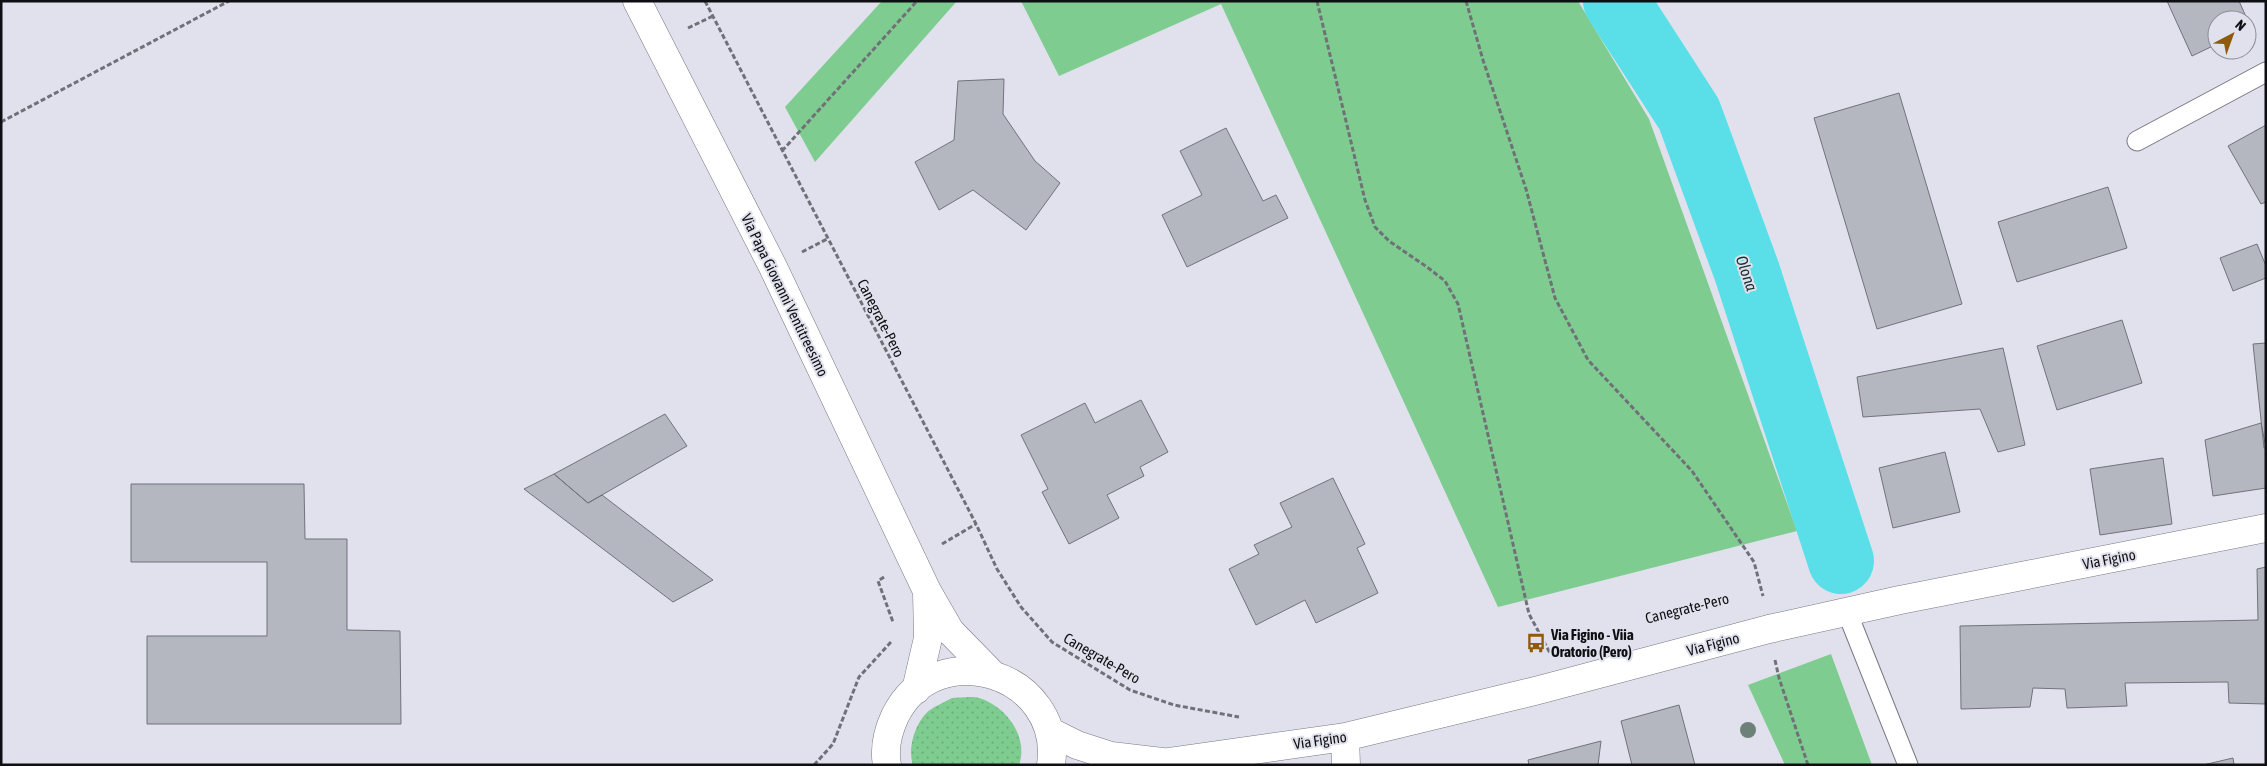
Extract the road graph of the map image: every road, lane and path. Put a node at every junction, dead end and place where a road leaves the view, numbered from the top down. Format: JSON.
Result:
{"nodes":[{"id":1,"x":229,"y":1,"type":"edge"},
{"id":2,"x":636,"y":1,"type":"edge"},
{"id":3,"x":705,"y":1,"type":"edge"},
{"id":4,"x":917,"y":1,"type":"edge"},
{"id":5,"x":1317,"y":1,"type":"edge"},
{"id":6,"x":1466,"y":1,"type":"edge"},
{"id":7,"x":2266,"y":72,"type":"edge"},
{"id":8,"x":1,"y":122,"type":"edge"},
{"id":9,"x":2137,"y":141,"type":"dead end"},
{"id":10,"x":781,"y":151,"type":"junction"},
{"id":11,"x":976,"y":524,"type":"junction"},
{"id":12,"x":2266,"y":528,"type":"edge"},
{"id":13,"x":914,"y":560,"type":"junction"},
{"id":14,"x":927,"y":591,"type":"junction"},
{"id":15,"x":1764,"y":601,"type":"dead end"},
{"id":16,"x":1847,"y":612,"type":"junction"},
{"id":17,"x":894,"y":626,"type":"dead end"},
{"id":18,"x":898,"y":636,"type":"dead end"},
{"id":19,"x":1541,"y":656,"type":"dead end"},
{"id":20,"x":1775,"y":657,"type":"dead end"},
{"id":21,"x":992,"y":674,"type":"junction"},
{"id":22,"x":916,"y":690,"type":"junction"},
{"id":23,"x":1243,"y":717,"type":"dead end"},
{"id":24,"x":1049,"y":731,"type":"junction"},
{"id":25,"x":1345,"y":737,"type":"junction"},
{"id":26,"x":887,"y":754,"type":"edge"},
{"id":27,"x":1155,"y":763,"type":"edge"},
{"id":28,"x":814,"y":765,"type":"edge"},
{"id":29,"x":866,"y":765,"type":"edge"},
{"id":30,"x":1051,"y":765,"type":"edge"},
{"id":31,"x":1346,"y":765,"type":"edge"},
{"id":32,"x":1808,"y":765,"type":"edge"},
{"id":33,"x":1908,"y":765,"type":"edge"}],
"edges":[{"from":1,"to":8,"type":"path"},
{"from":2,"to":13,"type":"street","name":"Via Papa Giovanni Ventitreesimo"},
{"from":3,"to":10,"type":"path","name":"Canegrate-Pero"},
{"from":4,"to":10,"type":"path"},
{"from":5,"to":19,"type":"path"},
{"from":6,"to":15,"type":"path"},
{"from":7,"to":9,"type":"lane"},
{"from":10,"to":11,"type":"path","name":"Canegrate-Pero"},
{"from":11,"to":13,"type":"path"},
{"from":11,"to":23,"type":"path","name":"Canegrate-Pero"},
{"from":12,"to":16,"type":"street","name":"Via Figino"},
{"from":13,"to":14,"type":"street","name":"Via Papa Giovanni Ventitreesimo"},
{"from":13,"to":17,"type":"path"},
{"from":14,"to":21,"type":"street","name":"Via Papa Giovanni Ventitreesimo"},
{"from":14,"to":22,"type":"street","name":"Via Papa Giovanni Ventitreesimo"},
{"from":16,"to":25,"type":"street","name":"Via Figino"},
{"from":16,"to":33,"type":"lane"},
{"from":18,"to":28,"type":"path"},
{"from":20,"to":32,"type":"path"},
{"from":21,"to":22,"type":"street"},
{"from":21,"to":24,"type":"street"},
{"from":22,"to":26,"type":"street"},
{"from":24,"to":27,"type":"street","name":"Via Figino"},
{"from":24,"to":30,"type":"street"},
{"from":25,"to":27,"type":"street","name":"Via Figino"},
{"from":25,"to":31,"type":"street"},
{"from":26,"to":29,"type":"street"}]}
